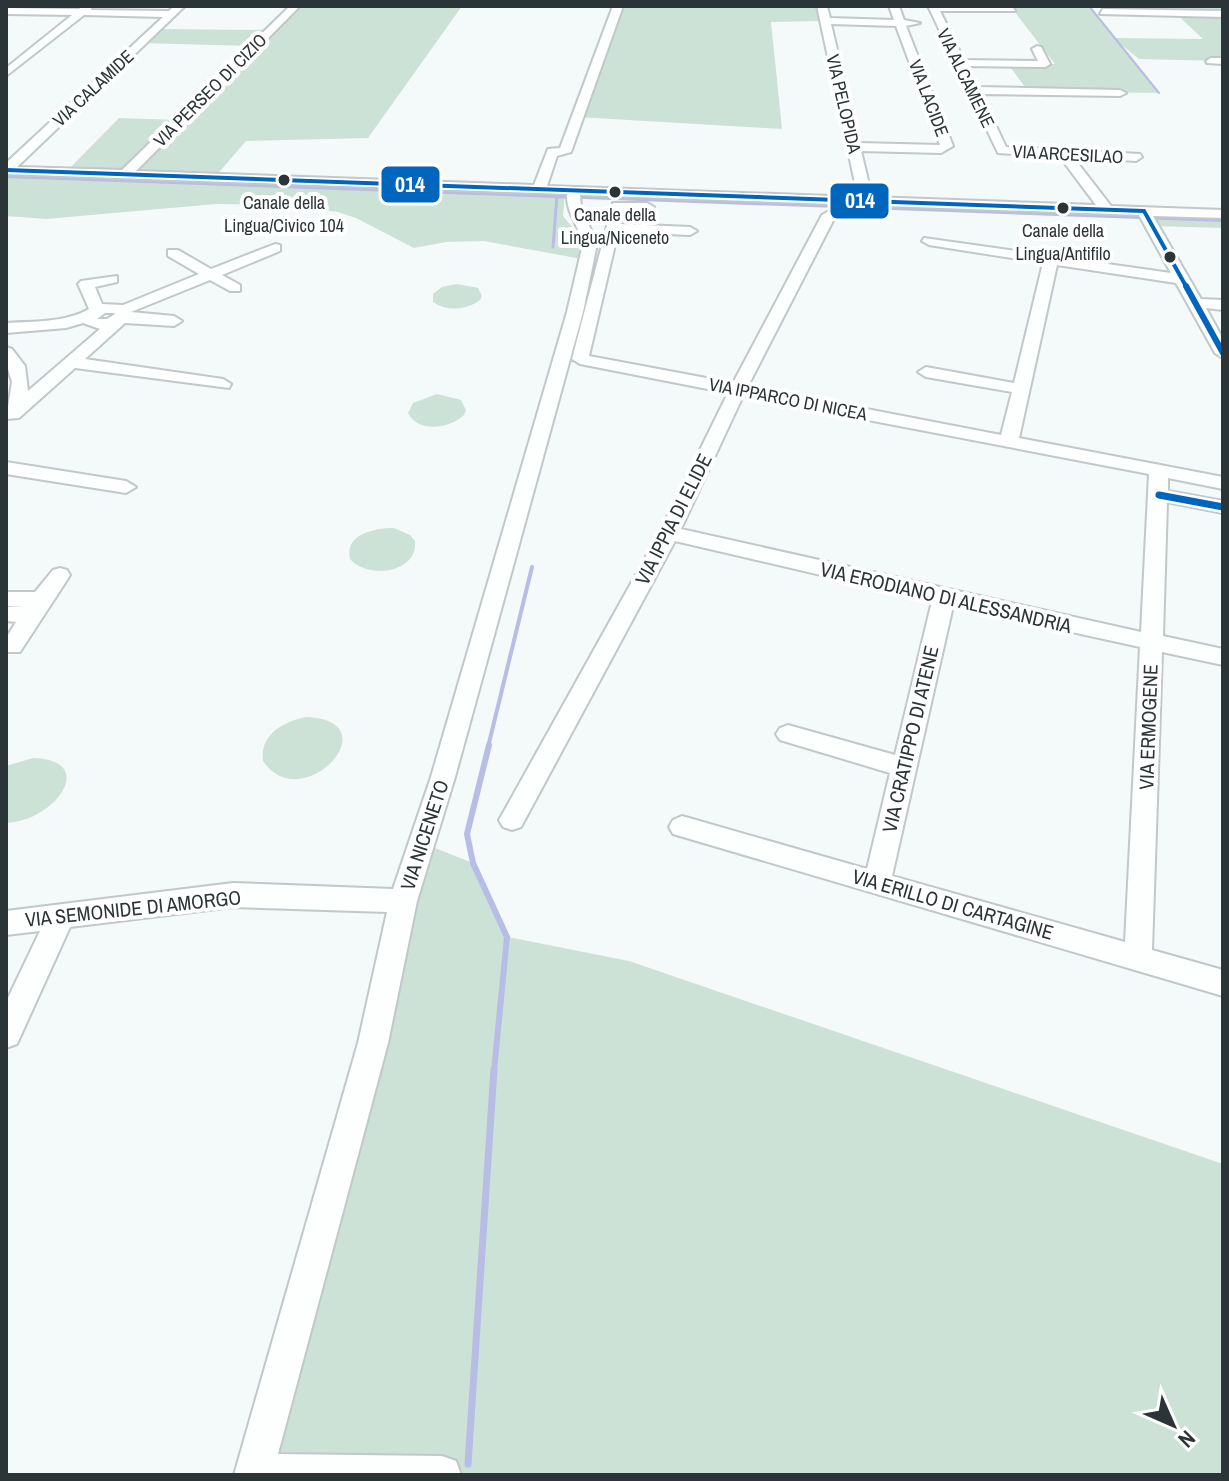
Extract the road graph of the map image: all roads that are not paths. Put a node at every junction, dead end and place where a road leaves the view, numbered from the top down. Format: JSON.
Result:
{"nodes":[{"id":1,"x":13,"y":6,"type":"edge"},
{"id":2,"x":295,"y":6,"type":"edge"},
{"id":3,"x":618,"y":6,"type":"edge"},
{"id":4,"x":822,"y":6,"type":"edge"},
{"id":5,"x":894,"y":6,"type":"edge"},
{"id":6,"x":934,"y":7,"type":"edge"},
{"id":7,"x":86,"y":9,"type":"edge"},
{"id":8,"x":1012,"y":9,"type":"dead end"},
{"id":9,"x":176,"y":10,"type":"edge"},
{"id":10,"x":6,"y":11,"type":"edge"},
{"id":11,"x":1103,"y":12,"type":"dead end"},
{"id":12,"x":1223,"y":14,"type":"edge"},
{"id":13,"x":826,"y":21,"type":"junction"},
{"id":14,"x":901,"y":22,"type":"junction"},
{"id":15,"x":939,"y":24,"type":"junction"},
{"id":16,"x":1037,"y":49,"type":"dead end"},
{"id":17,"x":959,"y":63,"type":"junction"},
{"id":18,"x":6,"y":73,"type":"edge"},
{"id":19,"x":972,"y":90,"type":"junction"},
{"id":20,"x":1120,"y":93,"type":"dead end"},
{"id":21,"x":854,"y":147,"type":"junction"},
{"id":22,"x":1002,"y":150,"type":"joint"},
{"id":23,"x":1065,"y":155,"type":"junction"},
{"id":24,"x":1136,"y":157,"type":"dead end"},
{"id":25,"x":6,"y":170,"type":"edge"},
{"id":26,"x":126,"y":174,"type":"junction"},
{"id":27,"x":539,"y":190,"type":"junction"},
{"id":28,"x":574,"y":195,"type":"junction"},
{"id":29,"x":866,"y":201,"type":"junction"},
{"id":30,"x":691,"y":208,"type":"dead end"},
{"id":31,"x":1106,"y":209,"type":"junction"},
{"id":32,"x":1223,"y":214,"type":"edge"},
{"id":33,"x":829,"y":215,"type":"dead end"},
{"id":34,"x":1147,"y":218,"type":"junction"},
{"id":35,"x":612,"y":228,"type":"junction"},
{"id":36,"x":1223,"y":228,"type":"edge"},
{"id":37,"x":690,"y":231,"type":"dead end"},
{"id":38,"x":929,"y":241,"type":"dead end"},
{"id":39,"x":275,"y":248,"type":"dead end"},
{"id":40,"x":173,"y":253,"type":"dead end"},
{"id":41,"x":1051,"y":259,"type":"junction"},
{"id":42,"x":115,"y":261,"type":"dead end"},
{"id":43,"x":210,"y":274,"type":"junction"},
{"id":44,"x":112,"y":279,"type":"junction"},
{"id":45,"x":1181,"y":279,"type":"junction"},
{"id":46,"x":235,"y":288,"type":"dead end"},
{"id":47,"x":1194,"y":303,"type":"junction"},
{"id":48,"x":1223,"y":305,"type":"edge"},
{"id":49,"x":109,"y":314,"type":"junction"},
{"id":50,"x":174,"y":321,"type":"dead end"},
{"id":51,"x":6,"y":328,"type":"edge"},
{"id":52,"x":6,"y":352,"type":"edge"},
{"id":53,"x":1223,"y":353,"type":"edge"},
{"id":54,"x":571,"y":358,"type":"junction"},
{"id":55,"x":70,"y":362,"type":"junction"},
{"id":56,"x":926,"y":372,"type":"dead end"},
{"id":57,"x":223,"y":384,"type":"dead end"},
{"id":58,"x":738,"y":389,"type":"junction"},
{"id":59,"x":1021,"y":389,"type":"junction"},
{"id":60,"x":10,"y":416,"type":"edge"},
{"id":61,"x":1009,"y":441,"type":"junction"},
{"id":62,"x":6,"y":468,"type":"edge"},
{"id":63,"x":1159,"y":483,"type":"junction"},
{"id":64,"x":1223,"y":483,"type":"edge"},
{"id":65,"x":126,"y":487,"type":"dead end"},
{"id":66,"x":1223,"y":507,"type":"edge"},
{"id":67,"x":669,"y":533,"type":"junction"},
{"id":68,"x":60,"y":575,"type":"dead end"},
{"id":69,"x":944,"y":597,"type":"junction"},
{"id":70,"x":6,"y":599,"type":"edge"},
{"id":71,"x":36,"y":607,"type":"junction"},
{"id":72,"x":6,"y":614,"type":"edge"},
{"id":73,"x":1151,"y":642,"type":"junction"},
{"id":74,"x":12,"y":646,"type":"dead end"},
{"id":75,"x":1223,"y":657,"type":"edge"},
{"id":76,"x":788,"y":734,"type":"dead end"},
{"id":77,"x":904,"y":767,"type":"junction"},
{"id":78,"x":512,"y":820,"type":"dead end"},
{"id":79,"x":682,"y":827,"type":"dead end"},
{"id":80,"x":877,"y":881,"type":"junction"},
{"id":81,"x":403,"y":901,"type":"junction"},
{"id":82,"x":61,"y":917,"type":"junction"},
{"id":83,"x":6,"y":923,"type":"edge"},
{"id":84,"x":1138,"y":958,"type":"junction"},
{"id":85,"x":1223,"y":983,"type":"edge"},
{"id":86,"x":6,"y":1034,"type":"edge"},
{"id":87,"x":254,"y":1474,"type":"edge"},
{"id":88,"x":442,"y":1475,"type":"edge"}],
"edges":[{"from":1,"to":10,"type":"street"},
{"from":2,"to":26,"type":"street","name":"VIA PERSEO DI CIZIO"},
{"from":3,"to":27,"type":"street"},
{"from":4,"to":13,"type":"street","name":"VIA PELOPIDA"},
{"from":5,"to":14,"type":"street","name":"VIA LACIDE"},
{"from":6,"to":8,"type":"street"},
{"from":6,"to":15,"type":"street","name":"VIA ALCAMENE"},
{"from":7,"to":9,"type":"street"},
{"from":7,"to":10,"type":"street"},
{"from":7,"to":18,"type":"street"},
{"from":9,"to":25,"type":"street","name":"VIA CALAMIDE"},
{"from":11,"to":12,"type":"street"},
{"from":13,"to":14,"type":"street"},
{"from":13,"to":21,"type":"street","name":"VIA PELOPIDA"},
{"from":14,"to":15,"type":"street"},
{"from":14,"to":21,"type":"street","name":"VIA LACIDE"},
{"from":15,"to":17,"type":"street","name":"VIA ALCAMENE"},
{"from":16,"to":17,"type":"street"},
{"from":17,"to":19,"type":"street","name":"VIA ALCAMENE"},
{"from":19,"to":20,"type":"street"},
{"from":19,"to":22,"type":"street","name":"VIA ALCAMENE"},
{"from":21,"to":29,"type":"street","name":"VIA PELOPIDA"},
{"from":22,"to":23,"type":"street","name":"VIA ARCESILAO"},
{"from":23,"to":24,"type":"street","name":"VIA ARCESILAO"},
{"from":23,"to":31,"type":"street"},
{"from":25,"to":26,"type":"street"},
{"from":26,"to":27,"type":"street"},
{"from":27,"to":28,"type":"street"},
{"from":28,"to":29,"type":"street"},
{"from":28,"to":54,"type":"street","name":"VIA NICENETO"},
{"from":29,"to":31,"type":"street"},
{"from":30,"to":35,"type":"street"},
{"from":31,"to":34,"type":"street"},
{"from":32,"to":34,"type":"street"},
{"from":33,"to":58,"type":"street","name":"VIA IPPIA DI ELIDE"},
{"from":34,"to":36,"type":"street"},
{"from":34,"to":45,"type":"street"},
{"from":35,"to":37,"type":"street"},
{"from":35,"to":54,"type":"street"},
{"from":38,"to":41,"type":"street"},
{"from":39,"to":43,"type":"street"},
{"from":40,"to":43,"type":"street"},
{"from":41,"to":45,"type":"street"},
{"from":41,"to":59,"type":"street"},
{"from":42,"to":44,"type":"street"},
{"from":43,"to":46,"type":"street"},
{"from":43,"to":49,"type":"street"},
{"from":44,"to":49,"type":"street"},
{"from":44,"to":49,"type":"street"},
{"from":45,"to":47,"type":"street"},
{"from":47,"to":48,"type":"street"},
{"from":47,"to":53,"type":"street"},
{"from":49,"to":50,"type":"street"},
{"from":49,"to":51,"type":"street"},
{"from":49,"to":55,"type":"street"},
{"from":52,"to":60,"type":"street"},
{"from":54,"to":58,"type":"street","name":"VIA IPPARCO DI NICEA"},
{"from":54,"to":81,"type":"street","name":"VIA NICENETO"},
{"from":55,"to":57,"type":"street"},
{"from":55,"to":60,"type":"street"},
{"from":56,"to":59,"type":"street"},
{"from":58,"to":61,"type":"street","name":"VIA IPPARCO DI NICEA"},
{"from":58,"to":67,"type":"street","name":"VIA IPPIA DI ELIDE"},
{"from":59,"to":61,"type":"street"},
{"from":61,"to":63,"type":"street","name":"VIA IPPARCO DI NICEA"},
{"from":62,"to":65,"type":"street"},
{"from":63,"to":64,"type":"street","name":"VIA IPPARCO DI NICEA"},
{"from":63,"to":66,"type":"street"},
{"from":63,"to":73,"type":"street","name":"VIA ERMOGENE"},
{"from":67,"to":69,"type":"street","name":"VIA ERODIANO DI ALESSANDRIA"},
{"from":67,"to":78,"type":"street","name":"VIA IPPIA DI ELIDE"},
{"from":68,"to":71,"type":"street"},
{"from":69,"to":73,"type":"street","name":"VIA ERODIANO DI ALESSANDRIA"},
{"from":69,"to":77,"type":"street","name":"VIA CRATIPPO DI ATENE"},
{"from":70,"to":71,"type":"street"},
{"from":71,"to":72,"type":"street"},
{"from":71,"to":74,"type":"street"},
{"from":73,"to":75,"type":"street","name":"VIA ERODIANO DI ALESSANDRIA"},
{"from":73,"to":84,"type":"street","name":"VIA ERMOGENE"},
{"from":76,"to":77,"type":"street"},
{"from":77,"to":80,"type":"street","name":"VIA CRATIPPO DI ATENE"},
{"from":79,"to":80,"type":"street","name":"VIA ERILLO DI CARTAGINE"},
{"from":80,"to":84,"type":"street","name":"VIA ERILLO DI CARTAGINE"},
{"from":81,"to":82,"type":"street","name":"VIA SEMONIDE DI AMORGO"},
{"from":81,"to":87,"type":"street","name":"VIA NICENETO"},
{"from":82,"to":83,"type":"street","name":"VIA SEMONIDE DI AMORGO"},
{"from":82,"to":86,"type":"street"},
{"from":84,"to":85,"type":"street","name":"VIA ERILLO DI CARTAGINE"},
{"from":87,"to":88,"type":"street"}]}
